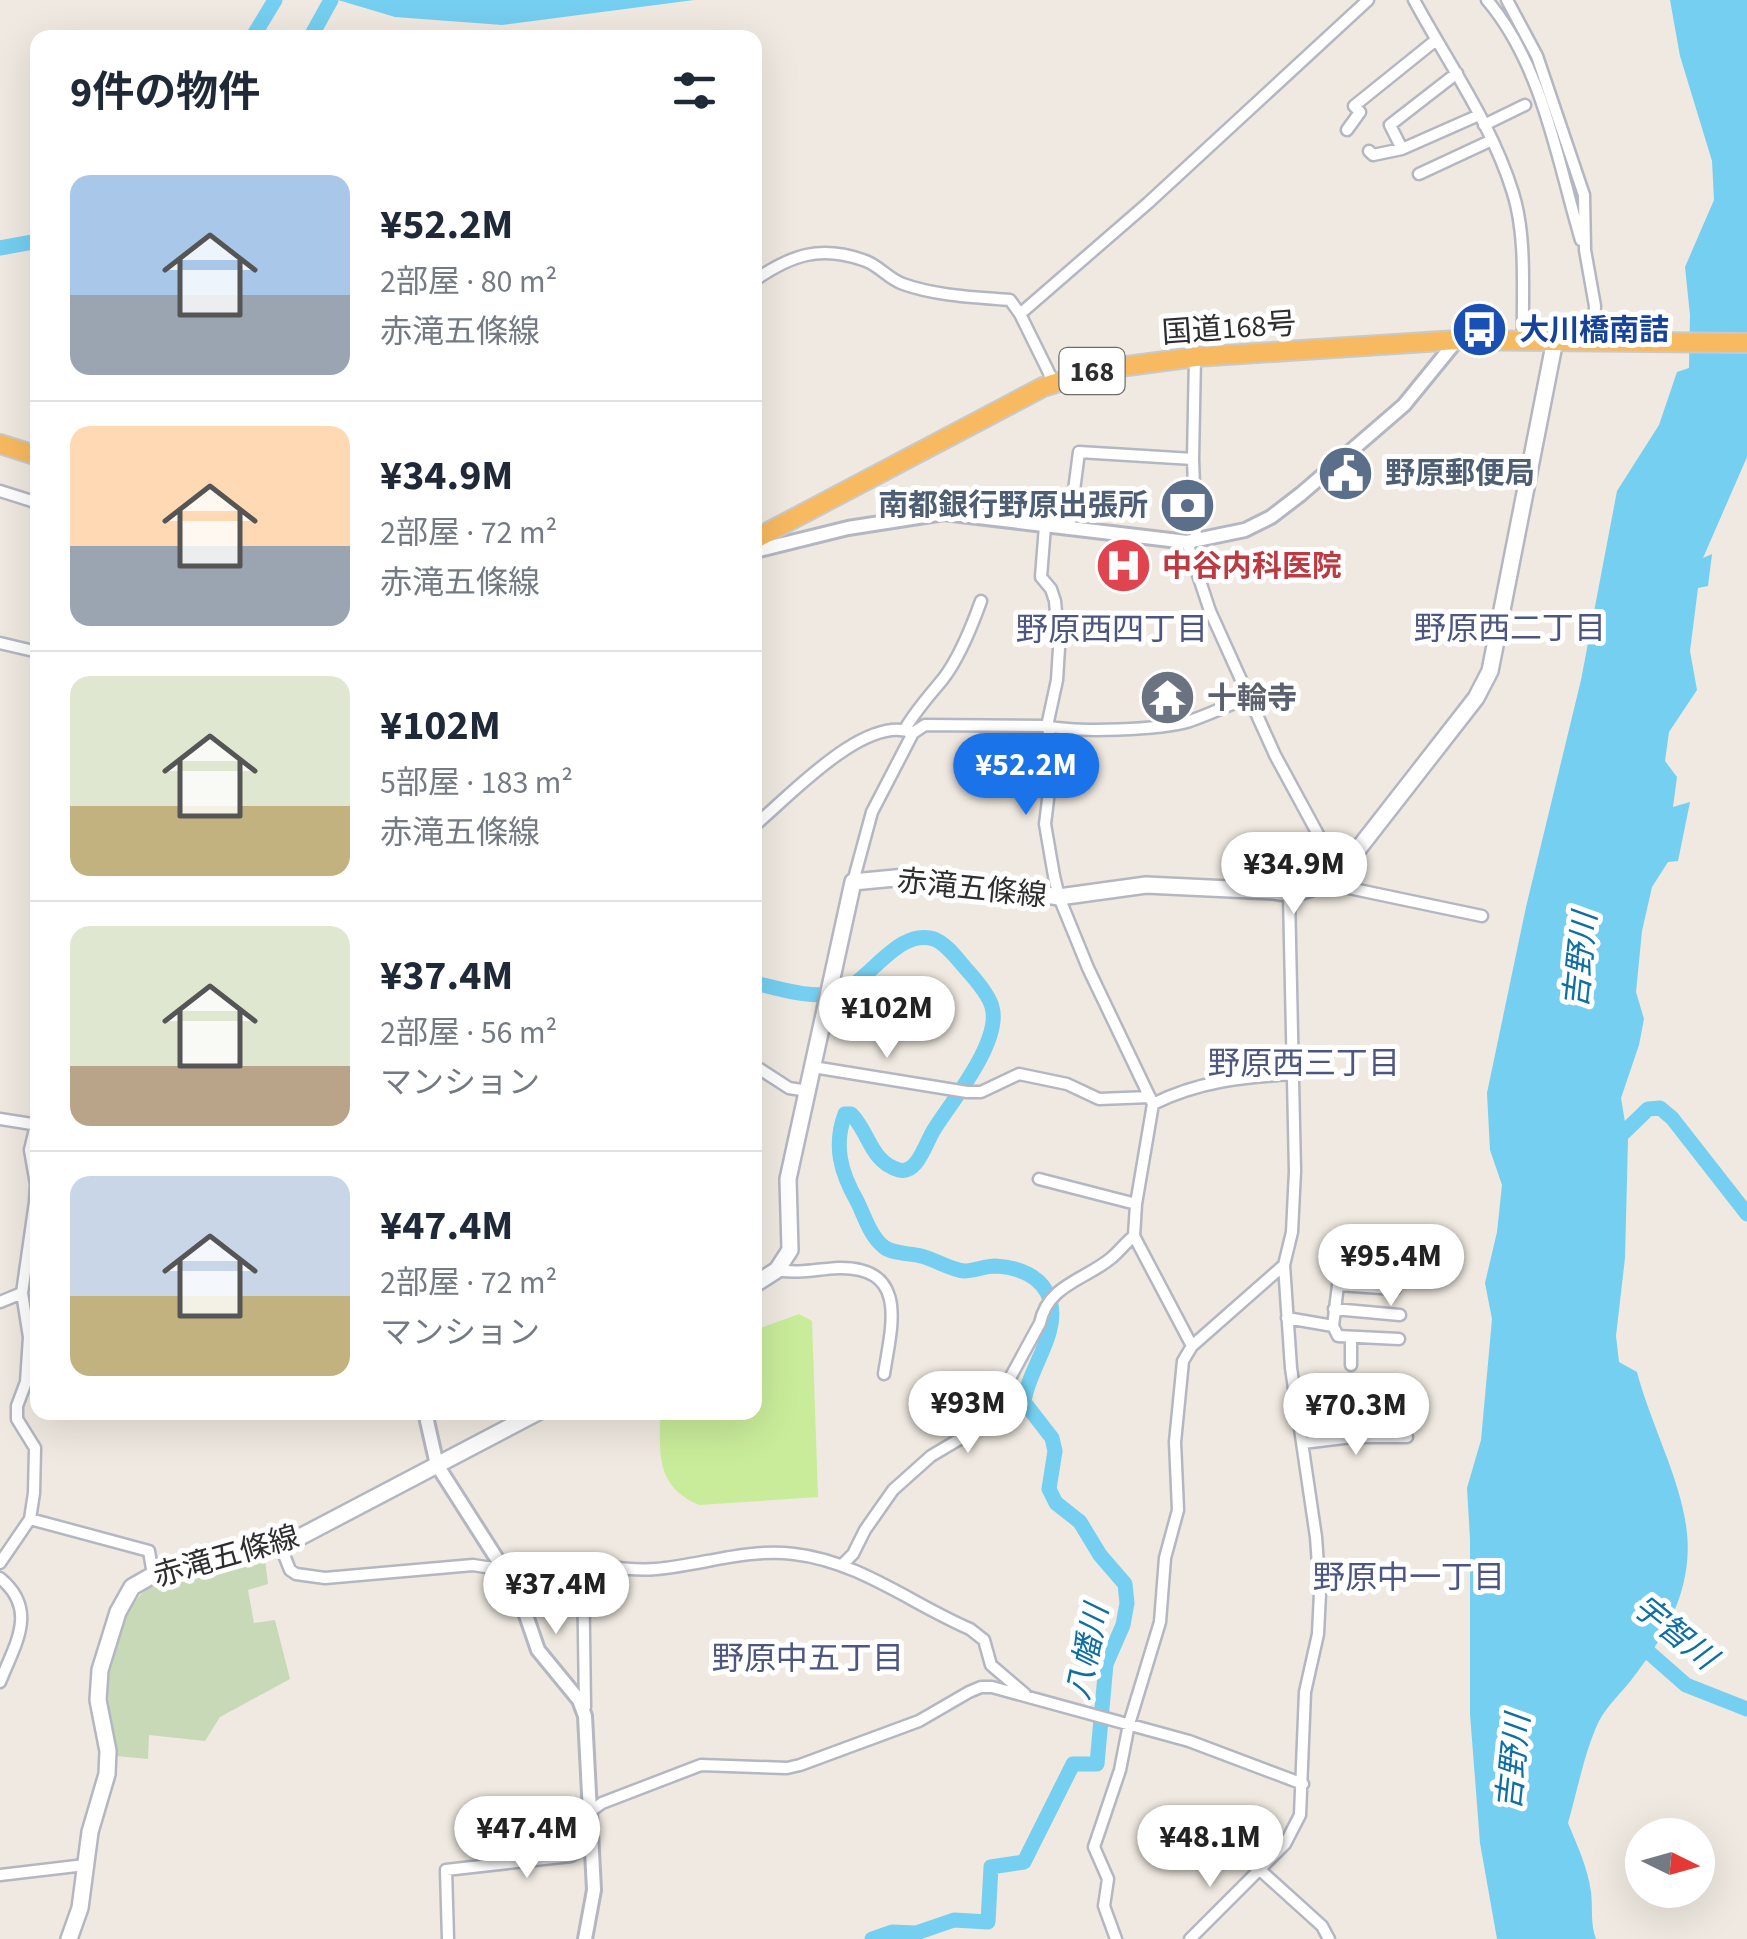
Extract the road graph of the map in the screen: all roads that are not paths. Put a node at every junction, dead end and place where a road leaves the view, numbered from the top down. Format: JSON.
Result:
{"nodes":[{"id":1,"x":1368,"y":0,"type":"edge"},
{"id":2,"x":1414,"y":0,"type":"edge"},
{"id":3,"x":1488,"y":0,"type":"edge"},
{"id":4,"x":1507,"y":0,"type":"edge"},
{"id":5,"x":1436,"y":40,"type":"junction"},
{"id":6,"x":1457,"y":72,"type":"junction"},
{"id":7,"x":1525,"y":105,"type":"dead end"},
{"id":8,"x":1481,"y":120,"type":"junction"},
{"id":9,"x":1347,"y":130,"type":"dead end"},
{"id":10,"x":1492,"y":140,"type":"junction"},
{"id":11,"x":1402,"y":149,"type":"junction"},
{"id":12,"x":1369,"y":151,"type":"dead end"},
{"id":13,"x":1419,"y":174,"type":"dead end"},
{"id":14,"x":1584,"y":250,"type":"junction"},
{"id":15,"x":762,"y":276,"type":"edge"},
{"id":16,"x":1020,"y":314,"type":"junction"},
{"id":17,"x":1457,"y":340,"type":"junction"},
{"id":18,"x":1523,"y":340,"type":"junction"},
{"id":19,"x":1556,"y":340,"type":"junction"},
{"id":20,"x":1596,"y":340,"type":"junction"},
{"id":21,"x":1747,"y":342,"type":"edge"},
{"id":22,"x":1196,"y":357,"type":"junction"},
{"id":23,"x":1054,"y":383,"type":"junction"},
{"id":24,"x":0,"y":444,"type":"edge"},
{"id":25,"x":30,"y":453,"type":"edge"},
{"id":26,"x":1193,"y":459,"type":"junction"},
{"id":27,"x":0,"y":491,"type":"edge"},
{"id":28,"x":30,"y":500,"type":"edge"},
{"id":29,"x":1045,"y":526,"type":"junction"},
{"id":30,"x":1068,"y":529,"type":"junction"},
{"id":31,"x":762,"y":536,"type":"edge"},
{"id":32,"x":1192,"y":541,"type":"junction"},
{"id":33,"x":762,"y":549,"type":"edge"},
{"id":34,"x":982,"y":601,"type":"dead end"},
{"id":35,"x":0,"y":643,"type":"edge"},
{"id":36,"x":30,"y":650,"type":"edge"},
{"id":37,"x":1249,"y":697,"type":"junction"},
{"id":38,"x":1047,"y":726,"type":"junction"},
{"id":39,"x":909,"y":731,"type":"junction"},
{"id":40,"x":762,"y":819,"type":"edge"},
{"id":41,"x":1331,"y":878,"type":"junction"},
{"id":42,"x":853,"y":882,"type":"junction"},
{"id":43,"x":1289,"y":895,"type":"junction"},
{"id":44,"x":1059,"y":898,"type":"junction"},
{"id":45,"x":1482,"y":916,"type":"dead end"},
{"id":46,"x":814,"y":1067,"type":"junction"},
{"id":47,"x":762,"y":1071,"type":"edge"},
{"id":48,"x":1293,"y":1074,"type":"junction"},
{"id":49,"x":808,"y":1091,"type":"junction"},
{"id":50,"x":1152,"y":1100,"type":"junction"},
{"id":51,"x":0,"y":1119,"type":"edge"},
{"id":52,"x":30,"y":1124,"type":"edge"},
{"id":53,"x":1039,"y":1179,"type":"dead end"},
{"id":54,"x":1136,"y":1204,"type":"junction"},
{"id":55,"x":1134,"y":1236,"type":"junction"},
{"id":56,"x":30,"y":1237,"type":"edge"},
{"id":57,"x":1284,"y":1265,"type":"junction"},
{"id":58,"x":777,"y":1270,"type":"junction"},
{"id":59,"x":1397,"y":1270,"type":"dead end"},
{"id":60,"x":762,"y":1280,"type":"edge"},
{"id":61,"x":22,"y":1293,"type":"junction"},
{"id":62,"x":0,"y":1302,"type":"edge"},
{"id":63,"x":1334,"y":1309,"type":"junction"},
{"id":64,"x":1400,"y":1315,"type":"dead end"},
{"id":65,"x":1287,"y":1318,"type":"junction"},
{"id":66,"x":1333,"y":1326,"type":"junction"},
{"id":67,"x":1351,"y":1337,"type":"junction"},
{"id":68,"x":1398,"y":1340,"type":"dead end"},
{"id":69,"x":1192,"y":1346,"type":"junction"},
{"id":70,"x":1351,"y":1364,"type":"dead end"},
{"id":71,"x":884,"y":1374,"type":"dead end"},
{"id":72,"x":1380,"y":1388,"type":"dead end"},
{"id":73,"x":1297,"y":1406,"type":"junction"},
{"id":74,"x":1380,"y":1406,"type":"junction"},
{"id":75,"x":427,"y":1420,"type":"edge"},
{"id":76,"x":523,"y":1420,"type":"edge"},
{"id":77,"x":1380,"y":1420,"type":"dead end"},
{"id":78,"x":1407,"y":1437,"type":"dead end"},
{"id":79,"x":1303,"y":1442,"type":"junction"},
{"id":80,"x":438,"y":1465,"type":"junction"},
{"id":81,"x":30,"y":1519,"type":"junction"},
{"id":82,"x":280,"y":1545,"type":"junction"},
{"id":83,"x":0,"y":1563,"type":"edge"},
{"id":84,"x":583,"y":1563,"type":"junction"},
{"id":85,"x":843,"y":1564,"type":"junction"},
{"id":86,"x":505,"y":1568,"type":"junction"},
{"id":87,"x":152,"y":1575,"type":"junction"},
{"id":88,"x":0,"y":1578,"type":"edge"},
{"id":89,"x":0,"y":1682,"type":"edge"},
{"id":90,"x":1025,"y":1694,"type":"junction"},
{"id":91,"x":586,"y":1716,"type":"junction"},
{"id":92,"x":1129,"y":1724,"type":"junction"},
{"id":93,"x":1303,"y":1784,"type":"junction"},
{"id":94,"x":591,"y":1811,"type":"junction"},
{"id":95,"x":592,"y":1844,"type":"junction"},
{"id":96,"x":85,"y":1866,"type":"junction"},
{"id":97,"x":1259,"y":1869,"type":"junction"},
{"id":98,"x":0,"y":1875,"type":"edge"},
{"id":99,"x":69,"y":1939,"type":"edge"},
{"id":100,"x":448,"y":1939,"type":"edge"},
{"id":101,"x":585,"y":1939,"type":"edge"},
{"id":102,"x":1116,"y":1939,"type":"edge"},
{"id":103,"x":1190,"y":1939,"type":"edge"},
{"id":104,"x":1329,"y":1939,"type":"edge"}],
"edges":[{"from":1,"to":16,"type":"street"},
{"from":2,"to":5,"type":"street"},
{"from":3,"to":14,"type":"street"},
{"from":4,"to":14,"type":"street"},
{"from":5,"to":6,"type":"street"},
{"from":5,"to":9,"type":"street"},
{"from":6,"to":8,"type":"street"},
{"from":6,"to":11,"type":"street"},
{"from":7,"to":8,"type":"street"},
{"from":8,"to":10,"type":"street"},
{"from":8,"to":11,"type":"street"},
{"from":10,"to":13,"type":"street"},
{"from":10,"to":18,"type":"street"},
{"from":11,"to":12,"type":"street"},
{"from":14,"to":20,"type":"street"},
{"from":15,"to":16,"type":"street"},
{"from":16,"to":23,"type":"street"},
{"from":17,"to":18,"type":"highway","name":"国道168号","number":"168"},
{"from":17,"to":22,"type":"highway","name":"国道168号","number":"168"},
{"from":17,"to":32,"type":"street"},
{"from":18,"to":19,"type":"highway","name":"国道168号","number":"168"},
{"from":19,"to":20,"type":"highway","name":"国道168号","number":"168"},
{"from":19,"to":41,"type":"main road","name":"赤滝五條線"},
{"from":20,"to":21,"type":"highway","name":"国道168号","number":"168"},
{"from":22,"to":23,"type":"highway","name":"国道168号","number":"168"},
{"from":22,"to":26,"type":"street"},
{"from":23,"to":31,"type":"highway","name":"国道168号","number":"168"},
{"from":24,"to":25,"type":"highway"},
{"from":26,"to":30,"type":"street"},
{"from":26,"to":32,"type":"street"},
{"from":27,"to":28,"type":"street"},
{"from":29,"to":30,"type":"street"},
{"from":29,"to":33,"type":"street"},
{"from":29,"to":38,"type":"street"},
{"from":30,"to":32,"type":"street"},
{"from":32,"to":37,"type":"street"},
{"from":34,"to":39,"type":"street"},
{"from":35,"to":36,"type":"street"},
{"from":37,"to":38,"type":"street"},
{"from":37,"to":41,"type":"street"},
{"from":38,"to":39,"type":"street"},
{"from":38,"to":44,"type":"street"},
{"from":39,"to":40,"type":"street"},
{"from":39,"to":42,"type":"street"},
{"from":41,"to":43,"type":"main road","name":"赤滝五條線"},
{"from":41,"to":45,"type":"street"},
{"from":42,"to":44,"type":"main road","name":"赤滝五條線"},
{"from":42,"to":46,"type":"main road","name":"赤滝五條線"},
{"from":43,"to":44,"type":"main road","name":"赤滝五條線"},
{"from":43,"to":48,"type":"street"},
{"from":44,"to":50,"type":"street"},
{"from":46,"to":49,"type":"main road","name":"赤滝五條線"},
{"from":46,"to":50,"type":"street"},
{"from":47,"to":49,"type":"street"},
{"from":48,"to":50,"type":"street"},
{"from":48,"to":57,"type":"street"},
{"from":49,"to":58,"type":"main road","name":"赤滝五條線"},
{"from":50,"to":54,"type":"street"},
{"from":51,"to":52,"type":"street"},
{"from":53,"to":54,"type":"street"},
{"from":54,"to":55,"type":"street"},
{"from":55,"to":69,"type":"street"},
{"from":55,"to":85,"type":"street"},
{"from":56,"to":61,"type":"street"},
{"from":57,"to":65,"type":"street"},
{"from":57,"to":69,"type":"street"},
{"from":58,"to":60,"type":"main road"},
{"from":58,"to":71,"type":"street"},
{"from":59,"to":63,"type":"street"},
{"from":61,"to":62,"type":"street"},
{"from":61,"to":81,"type":"street"},
{"from":63,"to":64,"type":"street"},
{"from":63,"to":66,"type":"street"},
{"from":65,"to":66,"type":"street"},
{"from":65,"to":73,"type":"street"},
{"from":66,"to":67,"type":"street"},
{"from":67,"to":68,"type":"street"},
{"from":67,"to":70,"type":"street"},
{"from":69,"to":92,"type":"street"},
{"from":72,"to":74,"type":"street"},
{"from":73,"to":74,"type":"street"},
{"from":73,"to":79,"type":"street"},
{"from":74,"to":77,"type":"street"},
{"from":75,"to":80,"type":"street"},
{"from":76,"to":80,"type":"main road","name":"赤滝五條線"},
{"from":78,"to":79,"type":"street"},
{"from":79,"to":93,"type":"street"},
{"from":80,"to":82,"type":"main road","name":"赤滝五條線"},
{"from":80,"to":86,"type":"street"},
{"from":81,"to":83,"type":"street"},
{"from":81,"to":87,"type":"street"},
{"from":82,"to":86,"type":"street"},
{"from":82,"to":87,"type":"main road","name":"赤滝五條線"},
{"from":84,"to":85,"type":"street"},
{"from":84,"to":86,"type":"street"},
{"from":84,"to":91,"type":"street"},
{"from":85,"to":90,"type":"street"},
{"from":86,"to":91,"type":"street"},
{"from":87,"to":96,"type":"main road","name":"赤滝五條線"},
{"from":88,"to":89,"type":"street"},
{"from":90,"to":92,"type":"street"},
{"from":90,"to":94,"type":"street"},
{"from":91,"to":94,"type":"street"},
{"from":92,"to":93,"type":"street"},
{"from":92,"to":102,"type":"street"},
{"from":93,"to":97,"type":"street"},
{"from":94,"to":95,"type":"street"},
{"from":95,"to":100,"type":"street"},
{"from":95,"to":101,"type":"street"},
{"from":96,"to":98,"type":"street"},
{"from":96,"to":99,"type":"main road","name":"赤滝五條線"},
{"from":97,"to":103,"type":"street"},
{"from":97,"to":104,"type":"street"}]}
